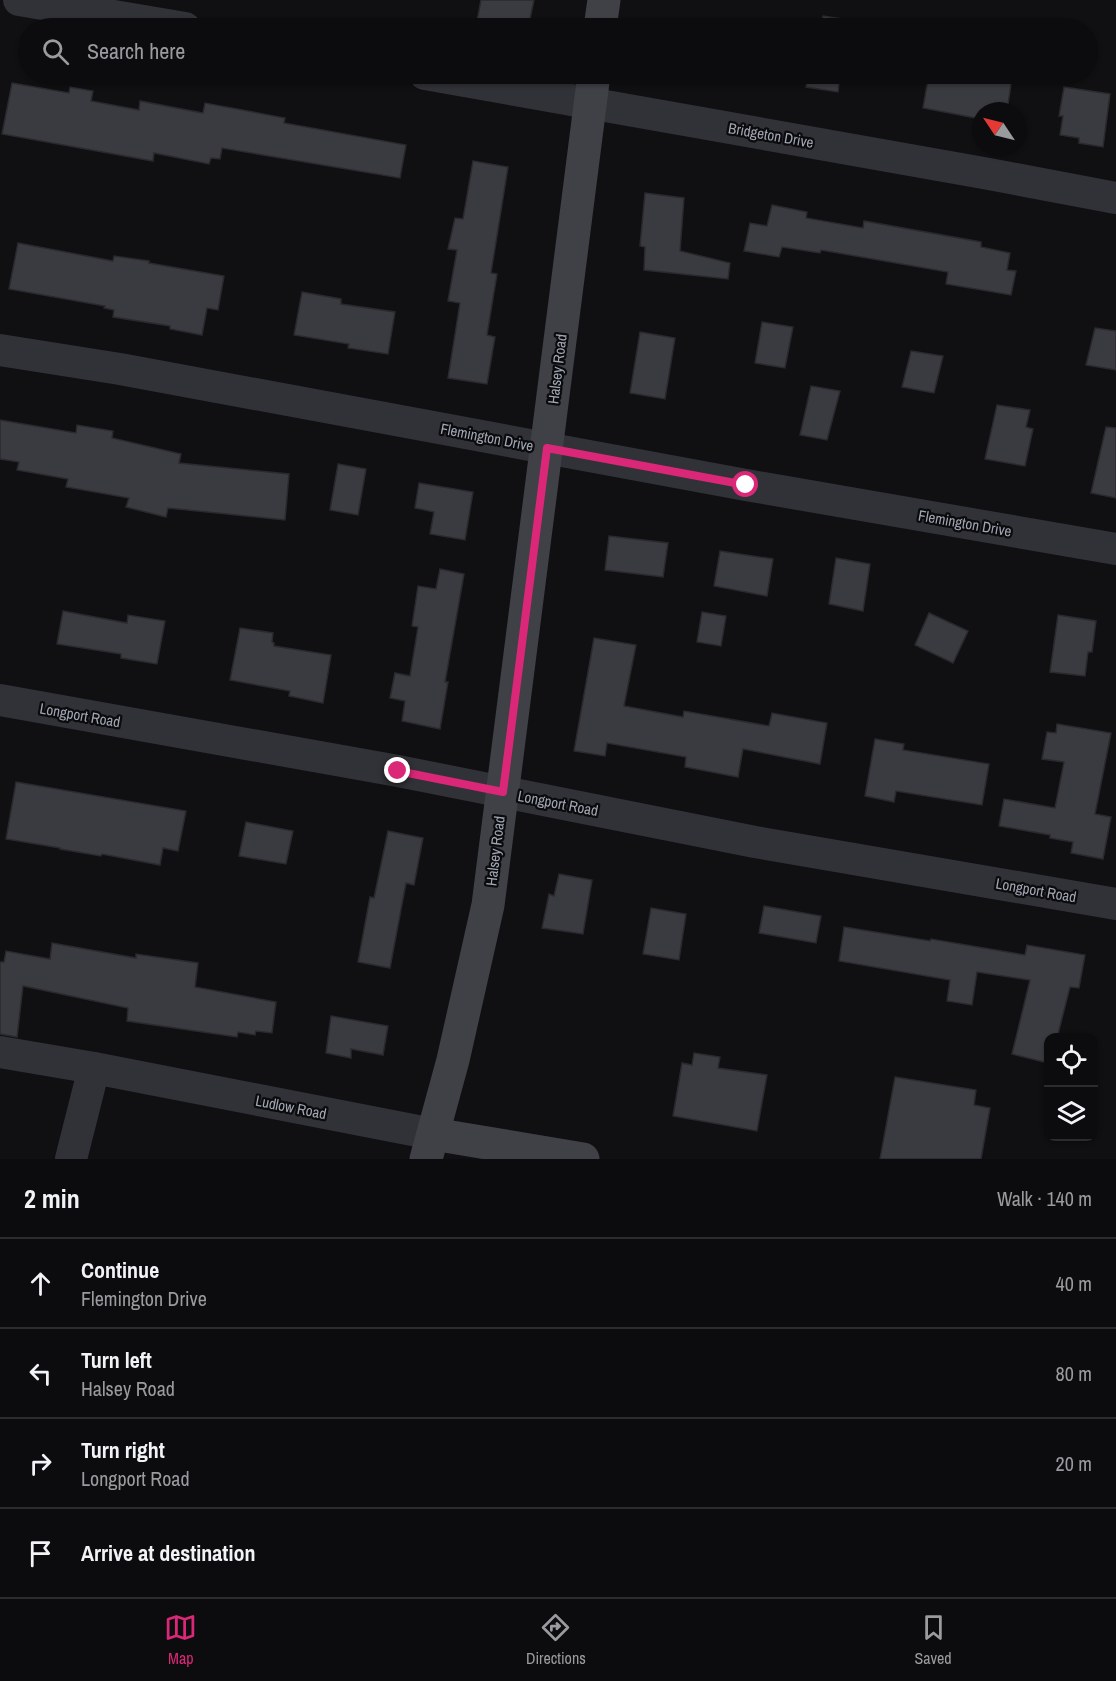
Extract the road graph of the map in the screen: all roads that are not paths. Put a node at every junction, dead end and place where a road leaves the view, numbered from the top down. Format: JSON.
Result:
{"nodes":[{"id":1,"x":19,"y":0,"type":"edge"},
{"id":2,"x":604,"y":0,"type":"edge"},
{"id":3,"x":126,"y":18,"type":"edge"},
{"id":4,"x":601,"y":18,"type":"edge"},
{"id":5,"x":544,"y":84,"type":"edge"},
{"id":6,"x":592,"y":88,"type":"edge"},
{"id":7,"x":1116,"y":198,"type":"edge"},
{"id":8,"x":0,"y":350,"type":"edge"},
{"id":9,"x":547,"y":448,"type":"junction"},
{"id":10,"x":1116,"y":549,"type":"edge"},
{"id":11,"x":0,"y":700,"type":"edge"},
{"id":12,"x":503,"y":792,"type":"junction"},
{"id":13,"x":1116,"y":904,"type":"edge"},
{"id":14,"x":0,"y":1052,"type":"edge"},
{"id":15,"x":94,"y":1068,"type":"junction"},
{"id":16,"x":430,"y":1147,"type":"edge"},
{"id":17,"x":71,"y":1159,"type":"edge"},
{"id":18,"x":583,"y":1159,"type":"edge"}],
"edges":[{"from":1,"to":3,"type":"street"},
{"from":2,"to":4,"type":"street"},
{"from":5,"to":6,"type":"street","name":"Bridgeton Drive"},
{"from":6,"to":7,"type":"street","name":"Bridgeton Drive"},
{"from":6,"to":9,"type":"street","name":"Halsey Road"},
{"from":8,"to":9,"type":"street","name":"Flemington Drive"},
{"from":9,"to":10,"type":"street","name":"Flemington Drive"},
{"from":9,"to":12,"type":"street","name":"Halsey Road"},
{"from":11,"to":12,"type":"street","name":"Longport Road"},
{"from":12,"to":13,"type":"street","name":"Longport Road"},
{"from":12,"to":16,"type":"street","name":"Halsey Road"},
{"from":14,"to":15,"type":"street","name":"Ludlow Road"},
{"from":15,"to":16,"type":"street","name":"Ludlow Road"},
{"from":15,"to":17,"type":"street"},
{"from":16,"to":18,"type":"street","name":"Ludlow Road"}]}
